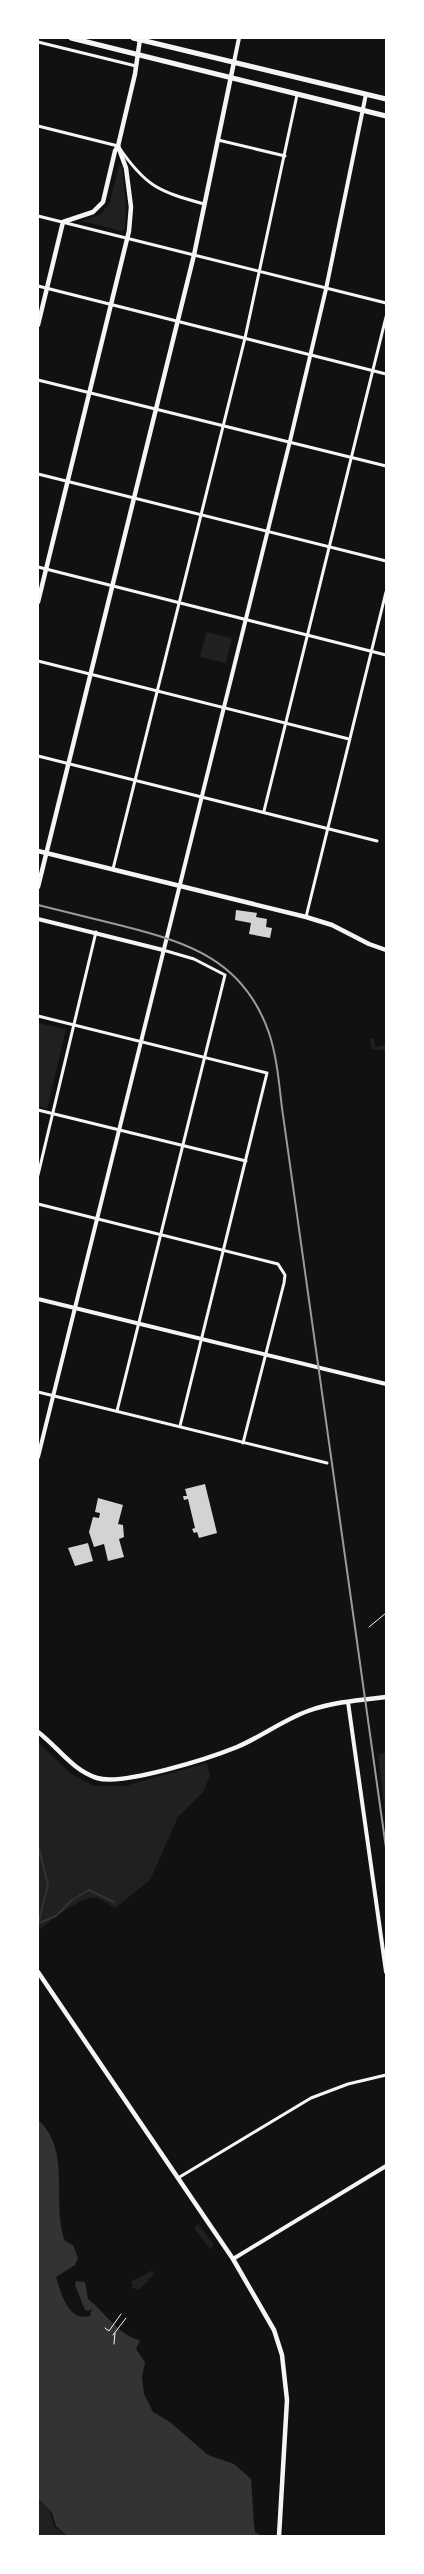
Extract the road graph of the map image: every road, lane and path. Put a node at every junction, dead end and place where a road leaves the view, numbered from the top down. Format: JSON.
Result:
{"nodes":[{"id":1,"x":71,"y":38,"type":"edge"},
{"id":2,"x":133,"y":38,"type":"edge"},
{"id":3,"x":140,"y":38,"type":"edge"},
{"id":4,"x":238,"y":38,"type":"edge"},
{"id":5,"x":38,"y":42,"type":"edge"},
{"id":6,"x":138,"y":54,"type":"junction"},
{"id":7,"x":234,"y":62,"type":"junction"},
{"id":8,"x":136,"y":66,"type":"junction"},
{"id":9,"x":230,"y":77,"type":"junction"},
{"id":10,"x":366,"y":94,"type":"junction"},
{"id":11,"x":297,"y":95,"type":"junction"},
{"id":12,"x":386,"y":98,"type":"edge"},
{"id":13,"x":362,"y":111,"type":"junction"},
{"id":14,"x":386,"y":116,"type":"edge"},
{"id":15,"x":38,"y":126,"type":"edge"},
{"id":16,"x":217,"y":140,"type":"junction"},
{"id":17,"x":118,"y":146,"type":"junction"},
{"id":18,"x":285,"y":156,"type":"junction"},
{"id":19,"x":204,"y":204,"type":"junction"},
{"id":20,"x":38,"y":216,"type":"edge"},
{"id":21,"x":63,"y":222,"type":"junction"},
{"id":22,"x":126,"y":238,"type":"junction"},
{"id":23,"x":194,"y":255,"type":"junction"},
{"id":24,"x":260,"y":271,"type":"junction"},
{"id":25,"x":38,"y":286,"type":"edge"},
{"id":26,"x":47,"y":288,"type":"junction"},
{"id":27,"x":326,"y":289,"type":"junction"},
{"id":28,"x":386,"y":303,"type":"edge"},
{"id":29,"x":110,"y":305,"type":"junction"},
{"id":30,"x":386,"y":317,"type":"edge"},
{"id":31,"x":177,"y":321,"type":"junction"},
{"id":32,"x":38,"y":325,"type":"edge"},
{"id":33,"x":245,"y":338,"type":"junction"},
{"id":34,"x":310,"y":356,"type":"junction"},
{"id":35,"x":374,"y":371,"type":"junction"},
{"id":36,"x":386,"y":374,"type":"edge"},
{"id":37,"x":38,"y":380,"type":"edge"},
{"id":38,"x":90,"y":393,"type":"junction"},
{"id":39,"x":156,"y":408,"type":"junction"},
{"id":40,"x":223,"y":425,"type":"junction"},
{"id":41,"x":290,"y":441,"type":"junction"},
{"id":42,"x":353,"y":457,"type":"junction"},
{"id":43,"x":386,"y":466,"type":"edge"},
{"id":44,"x":38,"y":474,"type":"edge"},
{"id":45,"x":67,"y":481,"type":"junction"},
{"id":46,"x":135,"y":497,"type":"junction"},
{"id":47,"x":201,"y":515,"type":"junction"},
{"id":48,"x":266,"y":530,"type":"junction"},
{"id":49,"x":330,"y":546,"type":"junction"},
{"id":50,"x":386,"y":561,"type":"edge"},
{"id":51,"x":38,"y":567,"type":"edge"},
{"id":52,"x":46,"y":569,"type":"junction"},
{"id":53,"x":112,"y":586,"type":"junction"},
{"id":54,"x":386,"y":592,"type":"edge"},
{"id":55,"x":38,"y":602,"type":"edge"},
{"id":56,"x":178,"y":602,"type":"junction"},
{"id":57,"x":245,"y":619,"type":"junction"},
{"id":58,"x":307,"y":635,"type":"junction"},
{"id":59,"x":371,"y":651,"type":"junction"},
{"id":60,"x":386,"y":655,"type":"edge"},
{"id":61,"x":38,"y":661,"type":"edge"},
{"id":62,"x":90,"y":675,"type":"junction"},
{"id":63,"x":157,"y":692,"type":"junction"},
{"id":64,"x":223,"y":708,"type":"junction"},
{"id":65,"x":286,"y":724,"type":"junction"},
{"id":66,"x":349,"y":740,"type":"junction"},
{"id":67,"x":38,"y":756,"type":"edge"},
{"id":68,"x":68,"y":764,"type":"junction"},
{"id":69,"x":135,"y":780,"type":"junction"},
{"id":70,"x":201,"y":796,"type":"junction"},
{"id":71,"x":264,"y":811,"type":"junction"},
{"id":72,"x":328,"y":827,"type":"junction"},
{"id":73,"x":377,"y":840,"type":"dead end"},
{"id":74,"x":38,"y":851,"type":"edge"},
{"id":75,"x":46,"y":853,"type":"junction"},
{"id":76,"x":113,"y":870,"type":"junction"},
{"id":77,"x":178,"y":886,"type":"junction"},
{"id":78,"x":38,"y":887,"type":"edge"},
{"id":79,"x":306,"y":917,"type":"junction"},
{"id":80,"x":38,"y":919,"type":"edge"},
{"id":81,"x":96,"y":932,"type":"junction"},
{"id":82,"x":163,"y":950,"type":"junction"},
{"id":83,"x":386,"y":950,"type":"edge"},
{"id":84,"x":38,"y":1016,"type":"edge"},
{"id":85,"x":74,"y":1025,"type":"junction"},
{"id":86,"x":140,"y":1041,"type":"junction"},
{"id":87,"x":204,"y":1057,"type":"junction"},
{"id":88,"x":38,"y":1110,"type":"edge"},
{"id":89,"x":52,"y":1114,"type":"junction"},
{"id":90,"x":117,"y":1129,"type":"junction"},
{"id":91,"x":183,"y":1145,"type":"junction"},
{"id":92,"x":246,"y":1161,"type":"junction"},
{"id":93,"x":38,"y":1175,"type":"edge"},
{"id":94,"x":38,"y":1204,"type":"edge"},
{"id":95,"x":97,"y":1218,"type":"junction"},
{"id":96,"x":160,"y":1234,"type":"junction"},
{"id":97,"x":223,"y":1251,"type":"junction"},
{"id":98,"x":38,"y":1298,"type":"edge"},
{"id":99,"x":74,"y":1308,"type":"junction"},
{"id":100,"x":139,"y":1323,"type":"junction"},
{"id":101,"x":202,"y":1338,"type":"junction"},
{"id":102,"x":266,"y":1354,"type":"junction"},
{"id":103,"x":386,"y":1384,"type":"edge"},
{"id":104,"x":38,"y":1392,"type":"edge"},
{"id":105,"x":52,"y":1396,"type":"junction"},
{"id":106,"x":116,"y":1411,"type":"junction"},
{"id":107,"x":180,"y":1426,"type":"junction"},
{"id":108,"x":243,"y":1443,"type":"junction"},
{"id":109,"x":38,"y":1457,"type":"edge"},
{"id":110,"x":327,"y":1463,"type":"dead end"},
{"id":111,"x":386,"y":1613,"type":"edge"},
{"id":112,"x":369,"y":1626,"type":"dead end"},
{"id":113,"x":386,"y":1696,"type":"edge"},
{"id":114,"x":348,"y":1702,"type":"junction"},
{"id":115,"x":38,"y":1732,"type":"edge"},
{"id":116,"x":38,"y":1972,"type":"edge"},
{"id":117,"x":386,"y":1972,"type":"edge"},
{"id":118,"x":386,"y":2075,"type":"edge"},
{"id":119,"x":386,"y":2166,"type":"edge"},
{"id":120,"x":178,"y":2178,"type":"junction"},
{"id":121,"x":233,"y":2259,"type":"junction"},
{"id":122,"x":121,"y":2314,"type":"dead end"},
{"id":123,"x":126,"y":2318,"type":"dead end"},
{"id":124,"x":105,"y":2328,"type":"dead end"},
{"id":125,"x":114,"y":2344,"type":"dead end"},
{"id":126,"x":279,"y":2536,"type":"edge"}],
"edges":[{"from":1,"to":6,"type":"main road"},
{"from":2,"to":3,"type":"main road"},
{"from":3,"to":6,"type":"main road"},
{"from":3,"to":7,"type":"main road"},
{"from":4,"to":7,"type":"street"},
{"from":5,"to":8,"type":"street"},
{"from":6,"to":8,"type":"main road"},
{"from":6,"to":9,"type":"main road"},
{"from":7,"to":9,"type":"main road"},
{"from":7,"to":10,"type":"main road"},
{"from":8,"to":17,"type":"main road"},
{"from":9,"to":11,"type":"main road"},
{"from":9,"to":16,"type":"main road"},
{"from":10,"to":12,"type":"main road"},
{"from":10,"to":13,"type":"street"},
{"from":11,"to":13,"type":"main road"},
{"from":11,"to":18,"type":"street"},
{"from":13,"to":14,"type":"main road"},
{"from":13,"to":27,"type":"street"},
{"from":15,"to":17,"type":"street"},
{"from":16,"to":18,"type":"street"},
{"from":16,"to":19,"type":"main road"},
{"from":17,"to":19,"type":"street"},
{"from":17,"to":21,"type":"main road"},
{"from":17,"to":22,"type":"main road"},
{"from":18,"to":24,"type":"street"},
{"from":19,"to":23,"type":"main road"},
{"from":20,"to":21,"type":"street"},
{"from":21,"to":22,"type":"street"},
{"from":21,"to":26,"type":"main road"},
{"from":22,"to":23,"type":"street"},
{"from":22,"to":29,"type":"main road"},
{"from":23,"to":24,"type":"street"},
{"from":23,"to":31,"type":"main road"},
{"from":24,"to":27,"type":"street"},
{"from":24,"to":33,"type":"street"},
{"from":25,"to":26,"type":"street"},
{"from":26,"to":29,"type":"street"},
{"from":26,"to":32,"type":"main road"},
{"from":27,"to":28,"type":"street"},
{"from":27,"to":34,"type":"street"},
{"from":29,"to":31,"type":"street"},
{"from":29,"to":38,"type":"main road"},
{"from":30,"to":35,"type":"street"},
{"from":31,"to":33,"type":"street"},
{"from":31,"to":39,"type":"main road"},
{"from":33,"to":34,"type":"street"},
{"from":33,"to":40,"type":"street"},
{"from":34,"to":35,"type":"street"},
{"from":34,"to":41,"type":"street"},
{"from":35,"to":36,"type":"street"},
{"from":35,"to":42,"type":"street"},
{"from":37,"to":38,"type":"street"},
{"from":38,"to":39,"type":"street"},
{"from":38,"to":45,"type":"main road"},
{"from":39,"to":40,"type":"street"},
{"from":39,"to":46,"type":"main road"},
{"from":40,"to":41,"type":"street"},
{"from":40,"to":47,"type":"street"},
{"from":41,"to":42,"type":"street"},
{"from":41,"to":48,"type":"street"},
{"from":42,"to":43,"type":"street"},
{"from":42,"to":49,"type":"street"},
{"from":44,"to":45,"type":"street"},
{"from":45,"to":46,"type":"street"},
{"from":45,"to":52,"type":"main road"},
{"from":46,"to":47,"type":"street"},
{"from":46,"to":53,"type":"main road"},
{"from":47,"to":48,"type":"street"},
{"from":47,"to":56,"type":"street"},
{"from":48,"to":49,"type":"street"},
{"from":48,"to":57,"type":"street"},
{"from":49,"to":50,"type":"street"},
{"from":49,"to":58,"type":"street"},
{"from":51,"to":52,"type":"street"},
{"from":52,"to":53,"type":"street"},
{"from":52,"to":55,"type":"main road"},
{"from":53,"to":56,"type":"street"},
{"from":53,"to":62,"type":"main road"},
{"from":54,"to":59,"type":"street"},
{"from":56,"to":57,"type":"street"},
{"from":56,"to":63,"type":"street"},
{"from":57,"to":58,"type":"street"},
{"from":57,"to":64,"type":"street"},
{"from":58,"to":59,"type":"street"},
{"from":58,"to":65,"type":"street"},
{"from":59,"to":60,"type":"street"},
{"from":59,"to":66,"type":"street"},
{"from":61,"to":62,"type":"street"},
{"from":62,"to":63,"type":"street"},
{"from":62,"to":68,"type":"main road"},
{"from":63,"to":64,"type":"street"},
{"from":63,"to":69,"type":"street"},
{"from":64,"to":65,"type":"street"},
{"from":64,"to":70,"type":"street"},
{"from":65,"to":66,"type":"street"},
{"from":65,"to":71,"type":"street"},
{"from":66,"to":72,"type":"street"},
{"from":67,"to":68,"type":"street"},
{"from":68,"to":69,"type":"street"},
{"from":68,"to":75,"type":"main road"},
{"from":69,"to":70,"type":"street"},
{"from":69,"to":76,"type":"street"},
{"from":70,"to":71,"type":"street"},
{"from":70,"to":77,"type":"street"},
{"from":71,"to":72,"type":"street"},
{"from":72,"to":73,"type":"street"},
{"from":72,"to":79,"type":"street"},
{"from":74,"to":75,"type":"main road"},
{"from":75,"to":76,"type":"main road"},
{"from":75,"to":78,"type":"main road"},
{"from":76,"to":77,"type":"main road"},
{"from":77,"to":79,"type":"main road"},
{"from":77,"to":82,"type":"street"},
{"from":79,"to":83,"type":"main road"},
{"from":80,"to":81,"type":"street"},
{"from":81,"to":82,"type":"street"},
{"from":81,"to":85,"type":"street"},
{"from":82,"to":86,"type":"street"},
{"from":82,"to":87,"type":"street"},
{"from":84,"to":85,"type":"street"},
{"from":85,"to":86,"type":"street"},
{"from":85,"to":89,"type":"street"},
{"from":86,"to":87,"type":"street"},
{"from":86,"to":90,"type":"street"},
{"from":87,"to":91,"type":"street"},
{"from":87,"to":92,"type":"street"},
{"from":88,"to":89,"type":"street"},
{"from":89,"to":90,"type":"street"},
{"from":89,"to":93,"type":"street"},
{"from":90,"to":91,"type":"street"},
{"from":90,"to":95,"type":"street"},
{"from":91,"to":92,"type":"street"},
{"from":91,"to":96,"type":"street"},
{"from":92,"to":97,"type":"street"},
{"from":94,"to":95,"type":"street"},
{"from":95,"to":96,"type":"street"},
{"from":95,"to":99,"type":"street"},
{"from":96,"to":97,"type":"street"},
{"from":96,"to":100,"type":"street"},
{"from":97,"to":101,"type":"street"},
{"from":97,"to":102,"type":"street"},
{"from":98,"to":99,"type":"street"},
{"from":99,"to":100,"type":"street"},
{"from":99,"to":105,"type":"street"},
{"from":100,"to":101,"type":"street"},
{"from":100,"to":106,"type":"street"},
{"from":101,"to":102,"type":"street"},
{"from":101,"to":107,"type":"street"},
{"from":102,"to":103,"type":"street"},
{"from":102,"to":108,"type":"street"},
{"from":104,"to":105,"type":"street"},
{"from":105,"to":106,"type":"street"},
{"from":105,"to":109,"type":"street"},
{"from":106,"to":107,"type":"street"},
{"from":107,"to":108,"type":"street"},
{"from":108,"to":110,"type":"street"},
{"from":111,"to":112,"type":"path"},
{"from":113,"to":114,"type":"main road"},
{"from":114,"to":115,"type":"main road"},
{"from":114,"to":117,"type":"street"},
{"from":116,"to":120,"type":"main road"},
{"from":118,"to":120,"type":"street"},
{"from":119,"to":121,"type":"street"},
{"from":120,"to":121,"type":"main road"},
{"from":121,"to":126,"type":"main road"},
{"from":122,"to":124,"type":"path"},
{"from":123,"to":125,"type":"path"}]}
